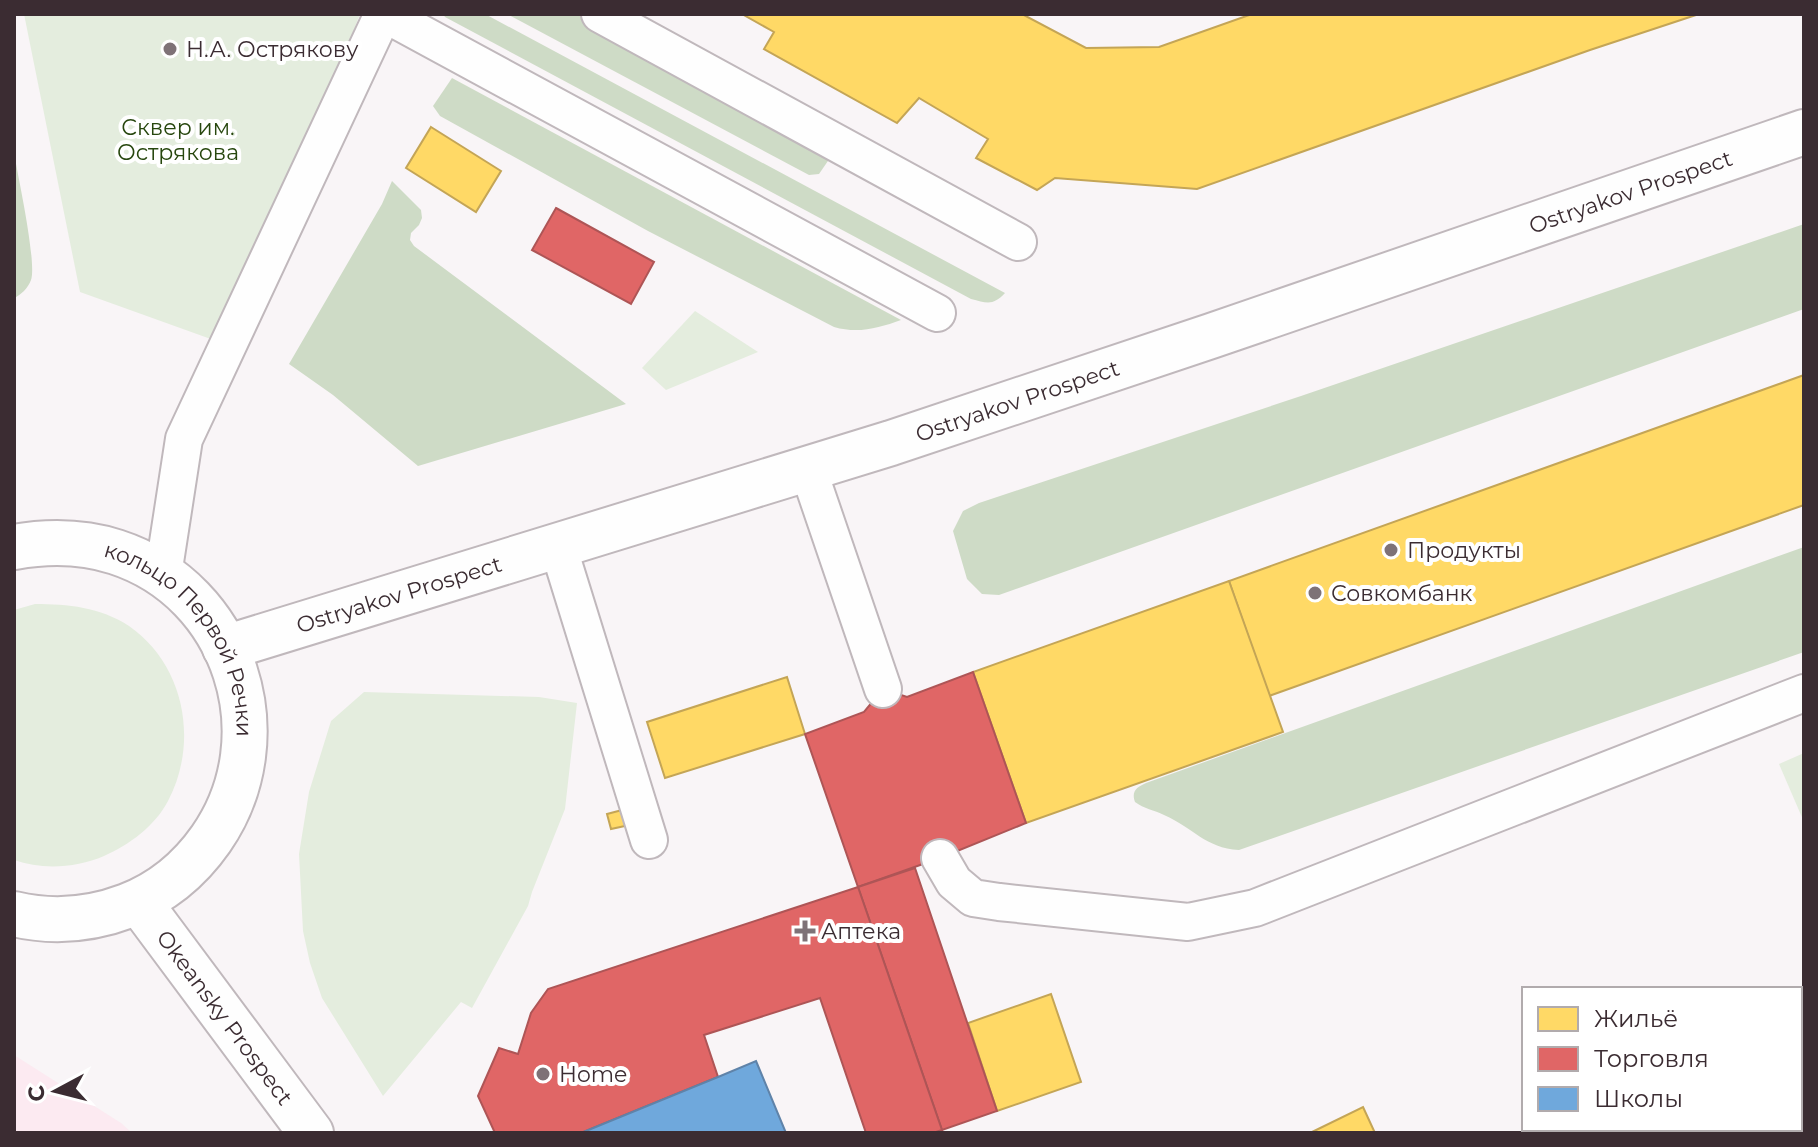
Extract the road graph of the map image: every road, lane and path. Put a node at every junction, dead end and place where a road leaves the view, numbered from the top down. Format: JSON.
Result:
{"nodes":[{"id":1,"x":384,"y":14,"type":"edge"},
{"id":2,"x":600,"y":14,"type":"edge"},
{"id":3,"x":1804,"y":132,"type":"edge"},
{"id":4,"x":1018,"y":242,"type":"dead end"},
{"id":5,"x":937,"y":313,"type":"dead end"},
{"id":6,"x":808,"y":469,"type":"junction"},
{"id":7,"x":558,"y":546,"type":"junction"},
{"id":8,"x":14,"y":547,"type":"edge"},
{"id":9,"x":163,"y":575,"type":"junction"},
{"id":10,"x":225,"y":648,"type":"junction"},
{"id":11,"x":883,"y":689,"type":"dead end"},
{"id":12,"x":1804,"y":693,"type":"edge"},
{"id":13,"x":649,"y":840,"type":"dead end"},
{"id":14,"x":940,"y":858,"type":"dead end"},
{"id":15,"x":139,"y":902,"type":"junction"},
{"id":16,"x":14,"y":914,"type":"edge"},
{"id":17,"x":311,"y":1133,"type":"edge"}],
"edges":[{"from":1,"to":5,"type":"lane"},
{"from":1,"to":9,"type":"lane"},
{"from":2,"to":4,"type":"lane"},
{"from":3,"to":6,"type":"main road","name":"Ostryakov Prospect"},
{"from":6,"to":7,"type":"main road","name":"Ostryakov Prospect"},
{"from":6,"to":11,"type":"lane"},
{"from":7,"to":10,"type":"main road","name":"Ostryakov Prospect"},
{"from":7,"to":13,"type":"lane"},
{"from":8,"to":9,"type":"main road","name":"кольцо Первой Речки"},
{"from":9,"to":10,"type":"main road","name":"кольцо Первой Речки"},
{"from":10,"to":15,"type":"main road","name":"кольцо Первой Речки"},
{"from":12,"to":14,"type":"lane"},
{"from":15,"to":16,"type":"main road","name":"кольцо Первой Речки"},
{"from":15,"to":17,"type":"main road","name":"Okeansky Prospect"}]}
